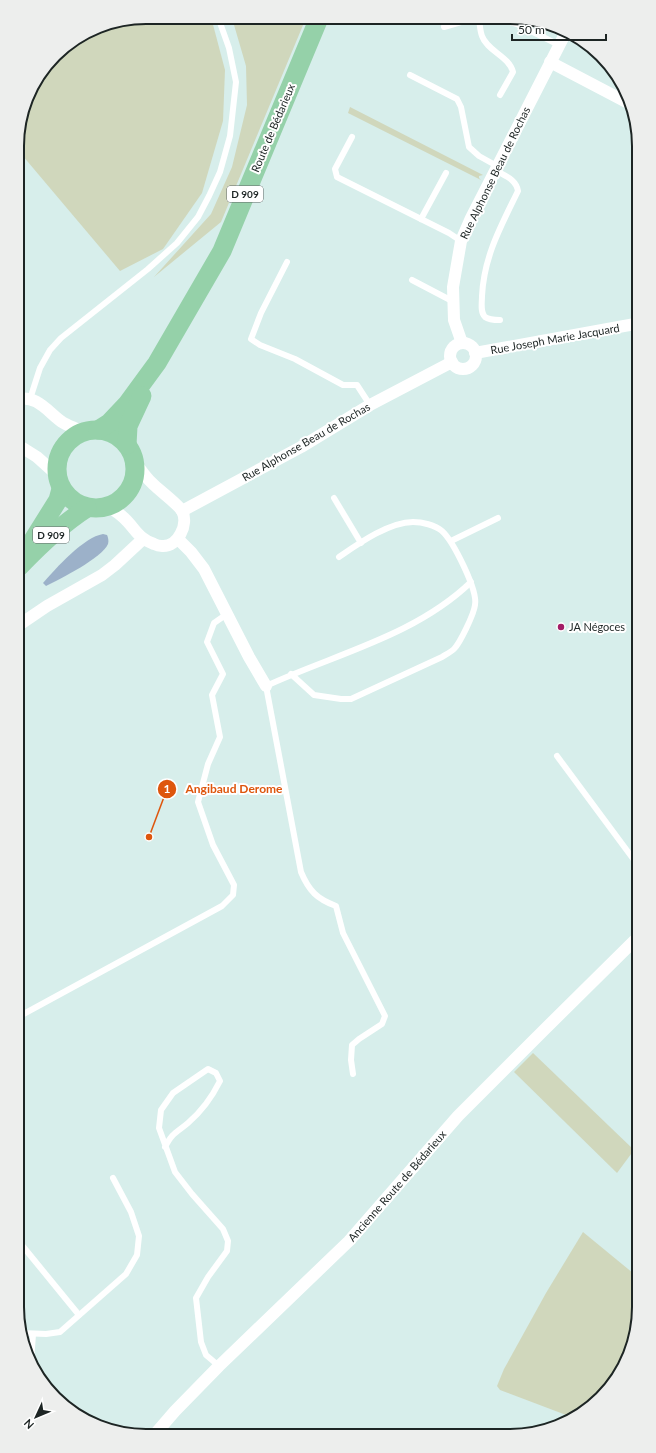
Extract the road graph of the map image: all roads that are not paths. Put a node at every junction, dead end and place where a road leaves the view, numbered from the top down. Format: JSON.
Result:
{"nodes":[{"id":1,"x":220,"y":24,"type":"edge"},
{"id":2,"x":317,"y":24,"type":"edge"},
{"id":3,"x":454,"y":24,"type":"edge"},
{"id":4,"x":480,"y":24,"type":"edge"},
{"id":5,"x":517,"y":24,"type":"edge"},
{"id":6,"x":444,"y":27,"type":"dead end"},
{"id":7,"x":562,"y":39,"type":"edge"},
{"id":8,"x":550,"y":62,"type":"junction"},
{"id":9,"x":410,"y":75,"type":"dead end"},
{"id":10,"x":500,"y":95,"type":"dead end"},
{"id":11,"x":624,"y":101,"type":"edge"},
{"id":12,"x":352,"y":137,"type":"dead end"},
{"id":13,"x":496,"y":168,"type":"junction"},
{"id":14,"x":446,"y":173,"type":"dead end"},
{"id":15,"x":421,"y":219,"type":"junction"},
{"id":16,"x":461,"y":241,"type":"junction"},
{"id":17,"x":287,"y":262,"type":"dead end"},
{"id":18,"x":412,"y":280,"type":"dead end"},
{"id":19,"x":454,"y":302,"type":"junction"},
{"id":20,"x":500,"y":320,"type":"dead end"},
{"id":21,"x":632,"y":325,"type":"edge"},
{"id":22,"x":462,"y":343,"type":"junction"},
{"id":23,"x":475,"y":353,"type":"junction"},
{"id":24,"x":452,"y":362,"type":"junction"},
{"id":25,"x":157,"y":363,"type":"junction"},
{"id":26,"x":24,"y":399,"type":"edge"},
{"id":27,"x":370,"y":405,"type":"junction"},
{"id":28,"x":90,"y":431,"type":"junction"},
{"id":29,"x":24,"y":449,"type":"edge"},
{"id":30,"x":130,"y":452,"type":"junction"},
{"id":31,"x":59,"y":481,"type":"junction"},
{"id":32,"x":334,"y":498,"type":"dead end"},
{"id":33,"x":109,"y":507,"type":"junction"},
{"id":34,"x":87,"y":508,"type":"junction"},
{"id":35,"x":182,"y":511,"type":"junction"},
{"id":36,"x":498,"y":518,"type":"dead end"},
{"id":37,"x":143,"y":539,"type":"junction"},
{"id":38,"x":178,"y":539,"type":"junction"},
{"id":39,"x":451,"y":541,"type":"junction"},
{"id":40,"x":361,"y":543,"type":"junction"},
{"id":41,"x":24,"y":554,"type":"edge"},
{"id":42,"x":338,"y":557,"type":"dead end"},
{"id":43,"x":24,"y":561,"type":"edge"},
{"id":44,"x":471,"y":582,"type":"junction"},
{"id":45,"x":228,"y":614,"type":"junction"},
{"id":46,"x":24,"y":622,"type":"edge"},
{"id":47,"x":291,"y":674,"type":"junction"},
{"id":48,"x":266,"y":686,"type":"junction"},
{"id":49,"x":557,"y":756,"type":"dead end"},
{"id":50,"x":632,"y":857,"type":"edge"},
{"id":51,"x":632,"y":943,"type":"edge"},
{"id":52,"x":24,"y":1014,"type":"edge"},
{"id":53,"x":353,"y":1074,"type":"dead end"},
{"id":54,"x":165,"y":1147,"type":"junction"},
{"id":55,"x":113,"y":1178,"type":"dead end"},
{"id":56,"x":24,"y":1248,"type":"edge"},
{"id":57,"x":79,"y":1315,"type":"junction"},
{"id":58,"x":27,"y":1333,"type":"edge"},
{"id":59,"x":33,"y":1334,"type":"junction"},
{"id":60,"x":32,"y":1350,"type":"edge"},
{"id":61,"x":219,"y":1366,"type":"junction"},
{"id":62,"x":160,"y":1429,"type":"edge"}],
"edges":[{"from":1,"to":26,"type":"lane"},
{"from":2,"to":25,"type":"main road","name":"Route de Bédarieux","number":"D 909"},
{"from":3,"to":6,"type":"lane"},
{"from":4,"to":10,"type":"lane"},
{"from":5,"to":7,"type":"lane"},
{"from":7,"to":8,"type":"street","name":"Rue Alphonse Beau de Rochas"},
{"from":8,"to":11,"type":"street"},
{"from":8,"to":13,"type":"street","name":"Rue Alphonse Beau de Rochas"},
{"from":9,"to":13,"type":"lane"},
{"from":12,"to":15,"type":"lane"},
{"from":13,"to":16,"type":"street","name":"Rue Alphonse Beau de Rochas"},
{"from":13,"to":20,"type":"lane"},
{"from":14,"to":15,"type":"lane"},
{"from":15,"to":16,"type":"lane"},
{"from":16,"to":19,"type":"street","name":"Rue Alphonse Beau de Rochas"},
{"from":17,"to":27,"type":"lane"},
{"from":18,"to":19,"type":"lane"},
{"from":19,"to":22,"type":"street","name":"Rue Alphonse Beau de Rochas"},
{"from":21,"to":23,"type":"street","name":"Rue Joseph Marie Jacquard"},
{"from":22,"to":23,"type":"street"},
{"from":22,"to":24,"type":"street"},
{"from":23,"to":24,"type":"street"},
{"from":24,"to":27,"type":"street","name":"Rue Alphonse Beau de Rochas"},
{"from":25,"to":28,"type":"main road","name":"Route de Bédarieux","number":"D 909"},
{"from":25,"to":30,"type":"main road","name":"Route de Bédarieux","number":"D 909"},
{"from":26,"to":28,"type":"street"},
{"from":27,"to":35,"type":"street","name":"Rue Alphonse Beau de Rochas"},
{"from":28,"to":30,"type":"main road"},
{"from":28,"to":31,"type":"main road"},
{"from":29,"to":31,"type":"street"},
{"from":30,"to":33,"type":"main road"},
{"from":30,"to":35,"type":"street"},
{"from":31,"to":34,"type":"main road"},
{"from":31,"to":41,"type":"main road","number":"D 909"},
{"from":32,"to":40,"type":"lane"},
{"from":33,"to":34,"type":"main road"},
{"from":33,"to":37,"type":"street"},
{"from":34,"to":43,"type":"main road","number":"D 909"},
{"from":35,"to":38,"type":"street"},
{"from":36,"to":39,"type":"lane"},
{"from":37,"to":38,"type":"street"},
{"from":37,"to":46,"type":"street"},
{"from":38,"to":45,"type":"street"},
{"from":39,"to":40,"type":"lane"},
{"from":39,"to":44,"type":"lane"},
{"from":40,"to":42,"type":"lane"},
{"from":44,"to":47,"type":"lane"},
{"from":44,"to":47,"type":"lane"},
{"from":45,"to":48,"type":"street"},
{"from":45,"to":52,"type":"lane"},
{"from":47,"to":48,"type":"lane"},
{"from":48,"to":53,"type":"lane"},
{"from":49,"to":50,"type":"lane"},
{"from":51,"to":61,"type":"street","name":"Ancienne Route de Bédarieux"},
{"from":54,"to":54,"type":"lane"},
{"from":54,"to":61,"type":"lane"},
{"from":55,"to":57,"type":"lane"},
{"from":56,"to":57,"type":"lane"},
{"from":57,"to":59,"type":"lane"},
{"from":58,"to":59,"type":"lane"},
{"from":59,"to":60,"type":"lane"},
{"from":61,"to":62,"type":"street","name":"Ancienne Route de Bédarieux"}]}
